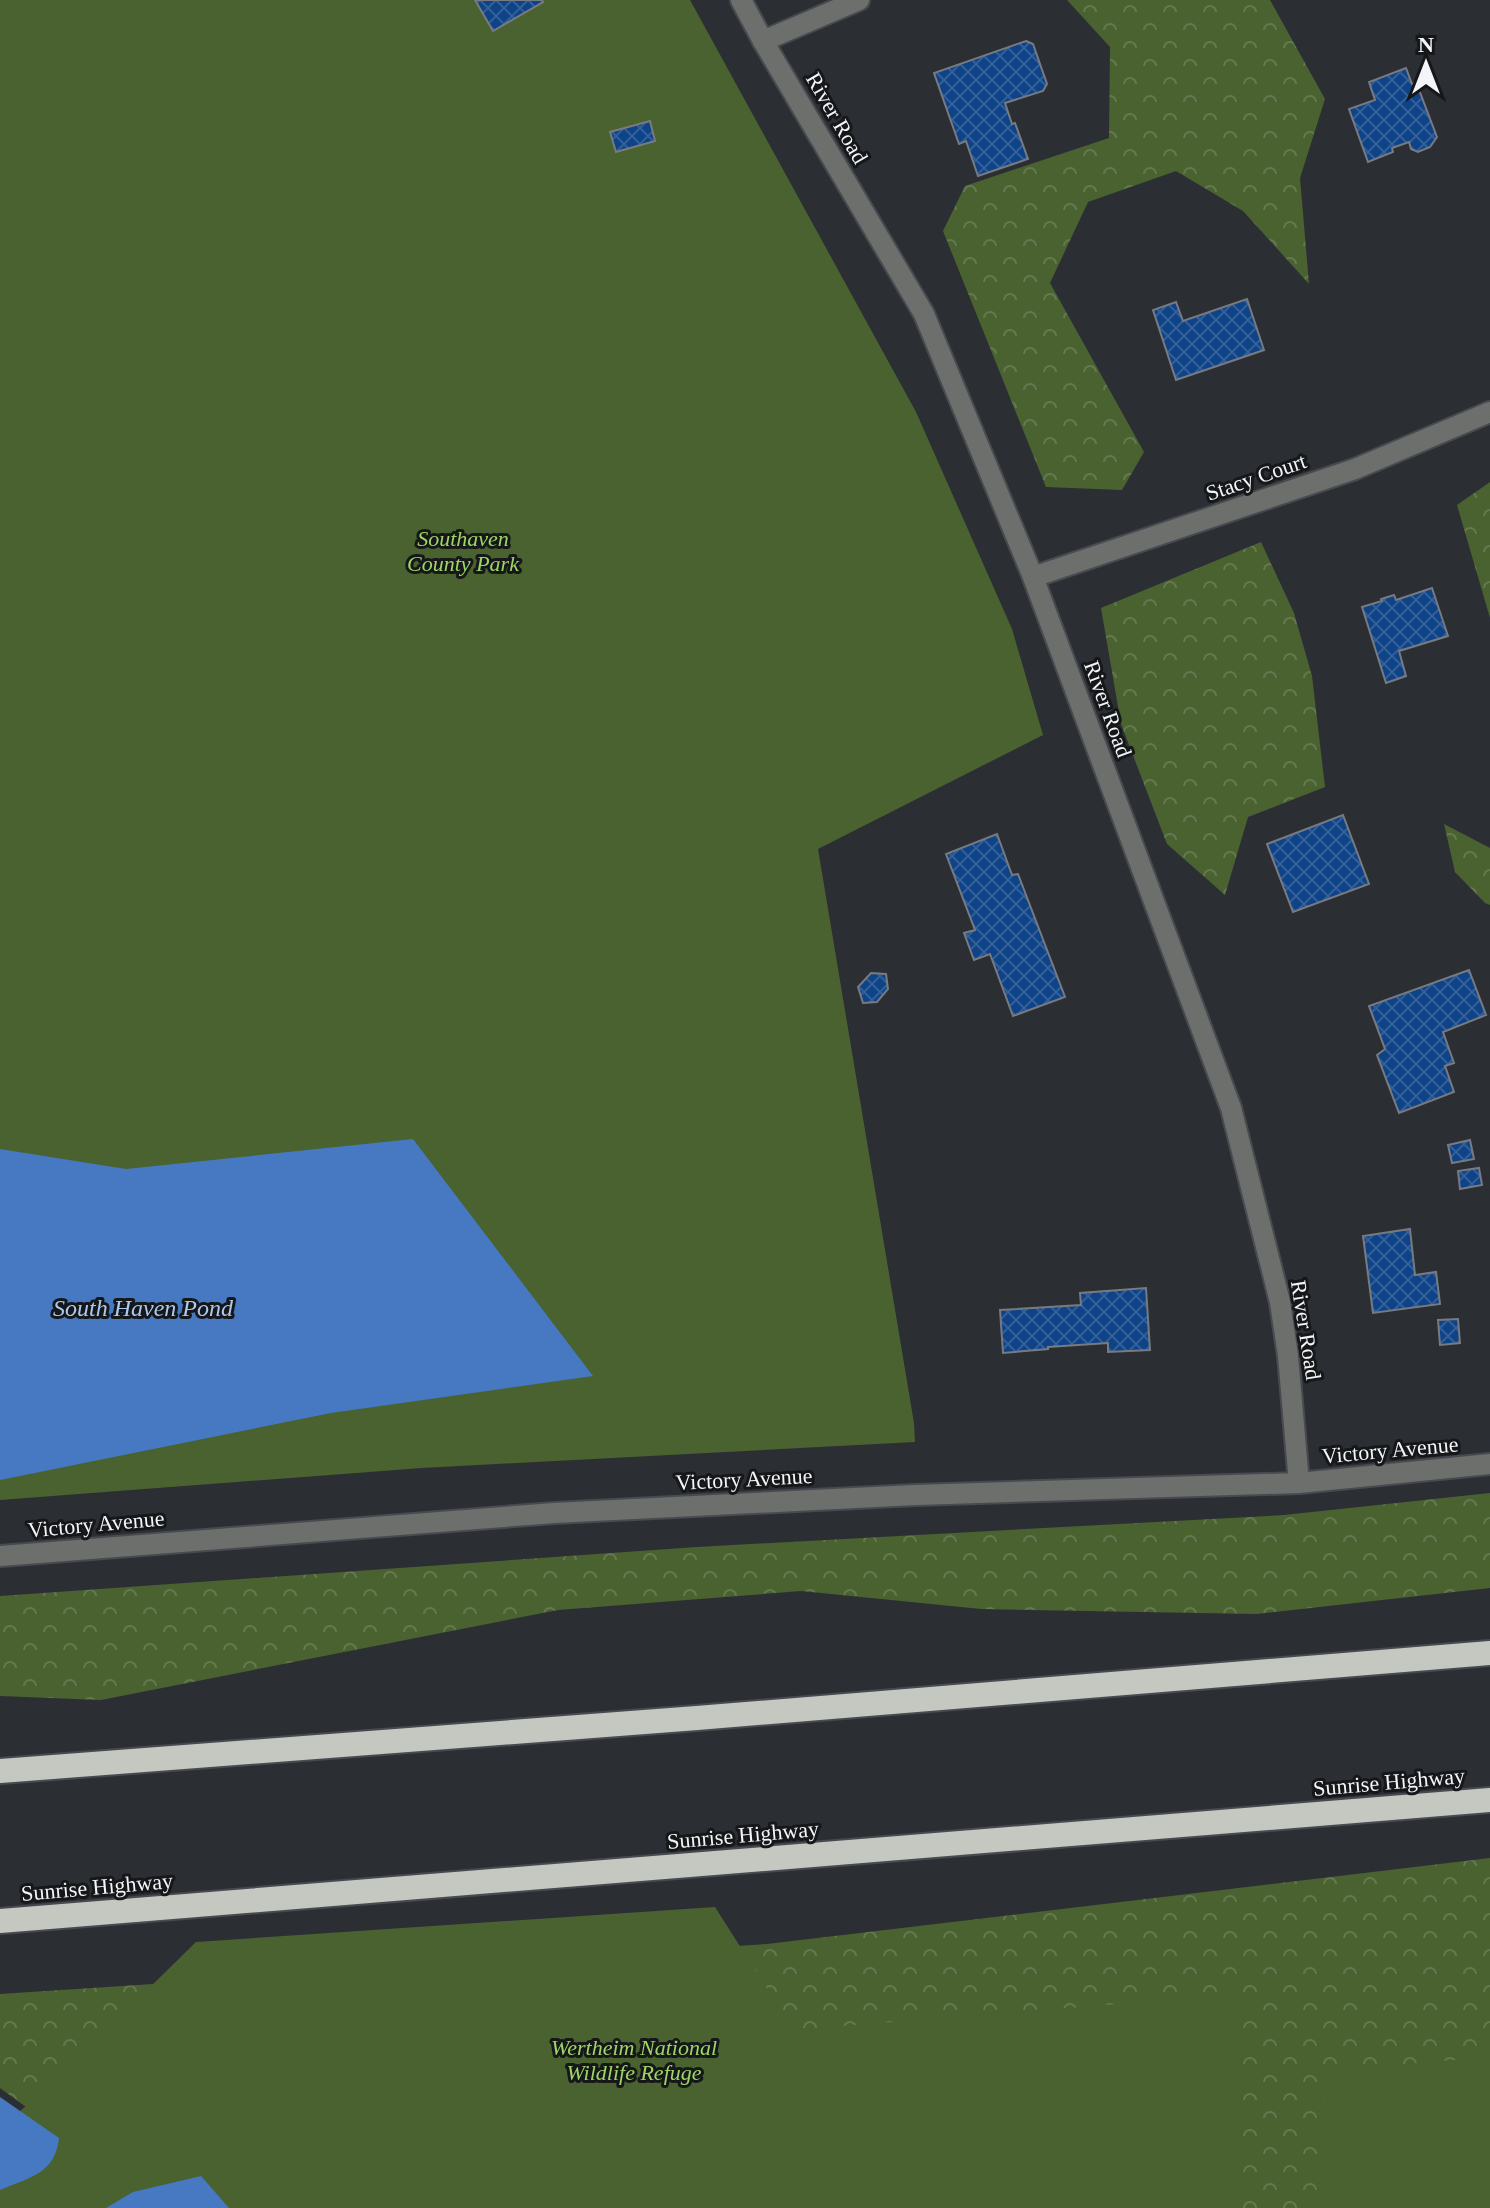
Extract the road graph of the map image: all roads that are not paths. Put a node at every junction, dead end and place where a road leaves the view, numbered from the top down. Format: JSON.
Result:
{"nodes":[{"id":1,"x":741,"y":0,"type":"edge"},
{"id":2,"x":859,"y":0,"type":"edge"},
{"id":3,"x":763,"y":41,"type":"junction"},
{"id":4,"x":1490,"y":412,"type":"edge"},
{"id":5,"x":1033,"y":577,"type":"junction"},
{"id":6,"x":1490,"y":1464,"type":"edge"},
{"id":7,"x":1299,"y":1483,"type":"junction"},
{"id":8,"x":0,"y":1556,"type":"edge"},
{"id":9,"x":1490,"y":1653,"type":"edge"},
{"id":10,"x":0,"y":1771,"type":"edge"},
{"id":11,"x":1490,"y":1800,"type":"edge"},
{"id":12,"x":0,"y":1921,"type":"edge"}],
"edges":[{"from":1,"to":3,"type":"street","name":"River Road"},
{"from":2,"to":3,"type":"street"},
{"from":3,"to":5,"type":"street","name":"River Road"},
{"from":4,"to":5,"type":"street","name":"Stacy Court"},
{"from":5,"to":7,"type":"street","name":"River Road"},
{"from":6,"to":7,"type":"street","name":"Victory Avenue"},
{"from":7,"to":8,"type":"street","name":"Victory Avenue"},
{"from":9,"to":10,"type":"highway"},
{"from":11,"to":12,"type":"highway","name":"Sunrise Highway"}]}
